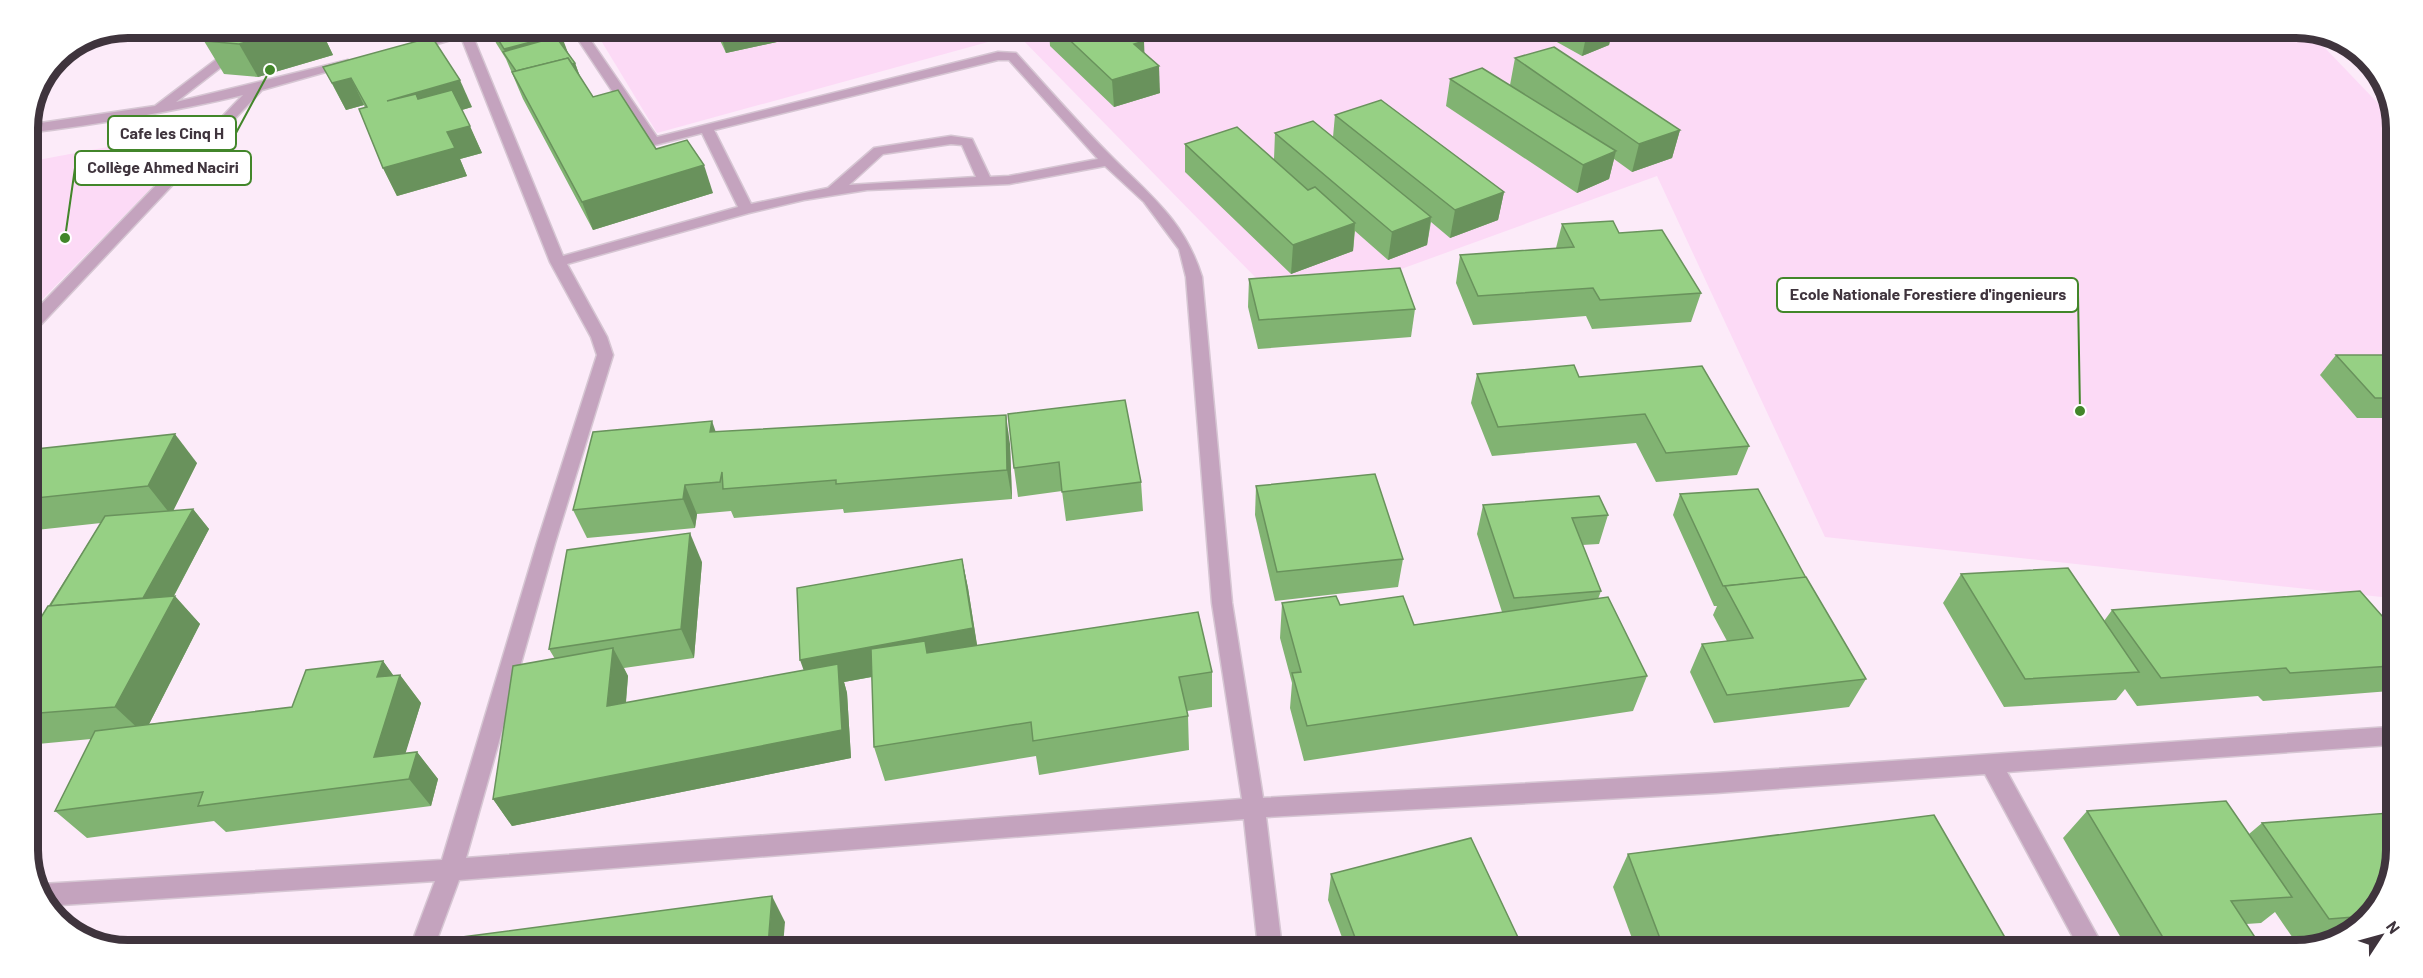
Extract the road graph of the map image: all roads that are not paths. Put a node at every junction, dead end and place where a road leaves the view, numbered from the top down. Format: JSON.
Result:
{"nodes":[{"id":1,"x":252,"y":38,"type":"edge"},
{"id":2,"x":444,"y":38,"type":"edge"},
{"id":3,"x":475,"y":38,"type":"edge"},
{"id":4,"x":584,"y":38,"type":"edge"},
{"id":5,"x":401,"y":50,"type":"edge"},
{"id":6,"x":358,"y":62,"type":"edge"},
{"id":7,"x":257,"y":88,"type":"junction"},
{"id":8,"x":153,"y":113,"type":"junction"},
{"id":9,"x":38,"y":128,"type":"edge"},
{"id":10,"x":707,"y":130,"type":"junction"},
{"id":11,"x":1108,"y":161,"type":"junction"},
{"id":12,"x":985,"y":181,"type":"junction"},
{"id":13,"x":833,"y":191,"type":"junction"},
{"id":14,"x":746,"y":209,"type":"junction"},
{"id":15,"x":558,"y":262,"type":"junction"},
{"id":16,"x":38,"y":317,"type":"edge"},
{"id":17,"x":2386,"y":736,"type":"edge"},
{"id":18,"x":1990,"y":762,"type":"junction"},
{"id":19,"x":1254,"y":808,"type":"junction"},
{"id":20,"x":451,"y":870,"type":"junction"},
{"id":21,"x":50,"y":895,"type":"edge"},
{"id":22,"x":425,"y":940,"type":"edge"},
{"id":23,"x":1269,"y":940,"type":"edge"},
{"id":24,"x":2088,"y":940,"type":"edge"}],
"edges":[{"from":1,"to":8,"type":"street"},
{"from":2,"to":5,"type":"street"},
{"from":3,"to":15,"type":"street"},
{"from":4,"to":10,"type":"street"},
{"from":6,"to":7,"type":"street"},
{"from":7,"to":8,"type":"street"},
{"from":7,"to":16,"type":"street"},
{"from":8,"to":9,"type":"street"},
{"from":10,"to":11,"type":"street"},
{"from":10,"to":14,"type":"street"},
{"from":11,"to":12,"type":"street"},
{"from":11,"to":19,"type":"street"},
{"from":12,"to":13,"type":"street"},
{"from":12,"to":13,"type":"street"},
{"from":13,"to":14,"type":"street"},
{"from":14,"to":15,"type":"street"},
{"from":15,"to":20,"type":"street"},
{"from":17,"to":18,"type":"street"},
{"from":18,"to":19,"type":"street"},
{"from":18,"to":24,"type":"street"},
{"from":19,"to":20,"type":"street"},
{"from":19,"to":23,"type":"street"},
{"from":20,"to":21,"type":"street"},
{"from":20,"to":22,"type":"street"}]}
